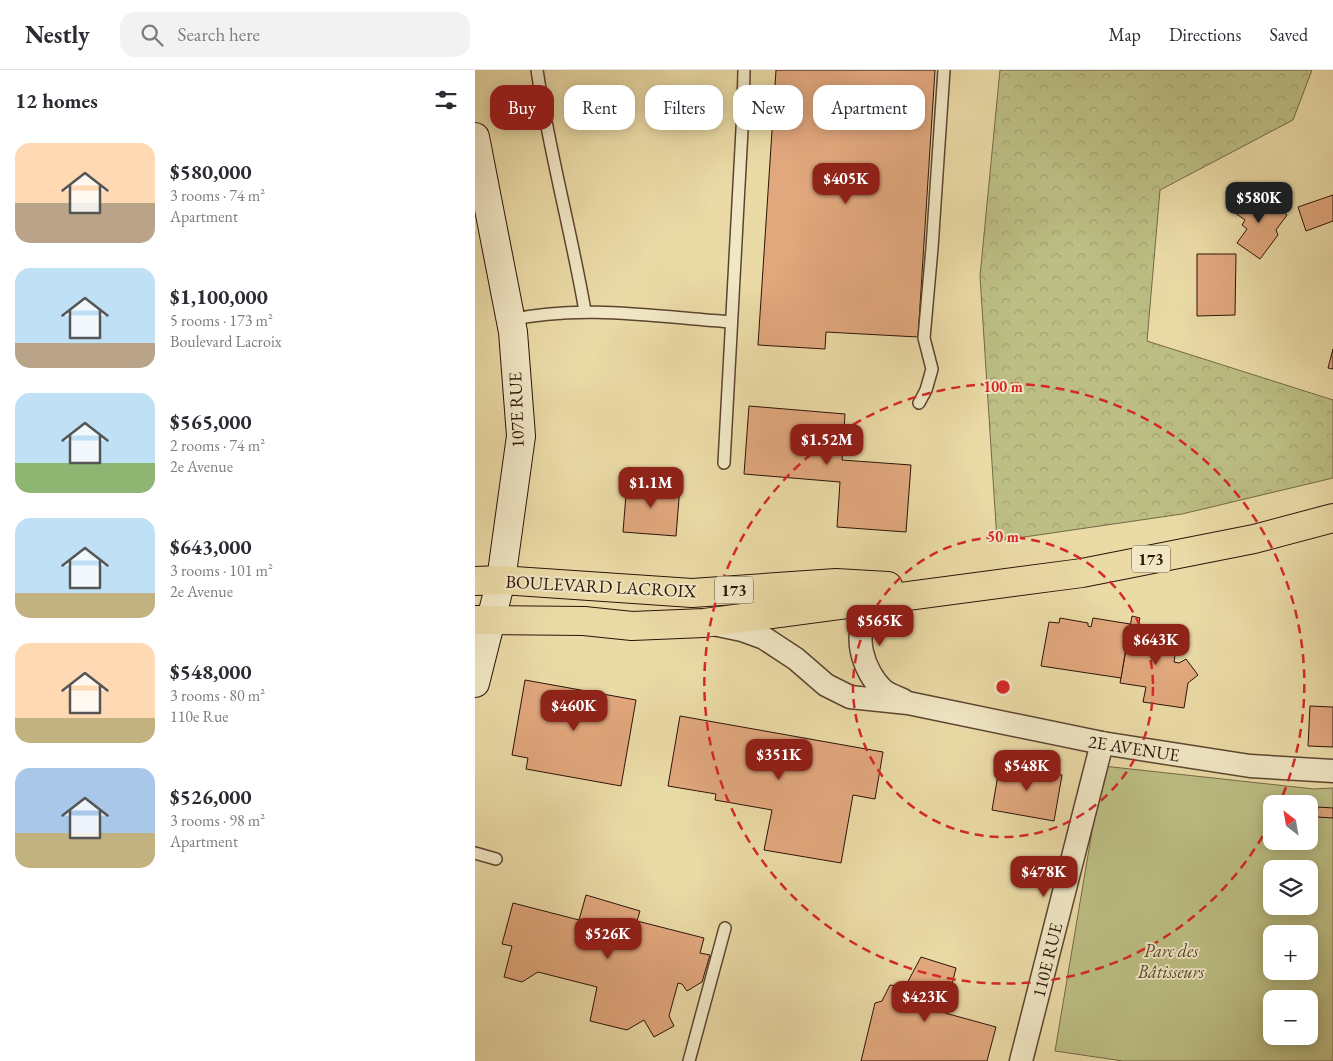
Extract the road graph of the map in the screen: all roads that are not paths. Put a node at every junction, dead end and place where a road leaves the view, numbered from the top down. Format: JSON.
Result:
{"nodes":[{"id":1,"x":537,"y":70,"type":"edge"},
{"id":2,"x":744,"y":70,"type":"edge"},
{"id":3,"x":944,"y":70,"type":"edge"},
{"id":4,"x":475,"y":137,"type":"edge"},
{"id":5,"x":585,"y":311,"type":"junction"},
{"id":6,"x":509,"y":320,"type":"junction"},
{"id":7,"x":731,"y":322,"type":"junction"},
{"id":8,"x":919,"y":403,"type":"dead end"},
{"id":9,"x":724,"y":463,"type":"dead end"},
{"id":10,"x":1333,"y":518,"type":"edge"},
{"id":11,"x":488,"y":581,"type":"edge"},
{"id":12,"x":967,"y":589,"type":"junction"},
{"id":13,"x":909,"y":596,"type":"junction"},
{"id":14,"x":483,"y":620,"type":"edge"},
{"id":15,"x":704,"y":623,"type":"junction"},
{"id":16,"x":475,"y":683,"type":"edge"},
{"id":17,"x":908,"y":703,"type":"junction"},
{"id":18,"x":1102,"y":743,"type":"junction"},
{"id":19,"x":1333,"y":772,"type":"edge"},
{"id":20,"x":475,"y":854,"type":"edge"},
{"id":21,"x":496,"y":859,"type":"dead end"},
{"id":22,"x":725,"y":928,"type":"dead end"},
{"id":23,"x":689,"y":1061,"type":"edge"},
{"id":24,"x":1021,"y":1061,"type":"edge"}],
"edges":[{"from":1,"to":5,"type":"lane"},
{"from":2,"to":7,"type":"lane"},
{"from":3,"to":8,"type":"lane"},
{"from":4,"to":6,"type":"main road","name":"107E RUE"},
{"from":5,"to":6,"type":"lane"},
{"from":5,"to":7,"type":"lane"},
{"from":6,"to":11,"type":"main road","name":"107E RUE"},
{"from":7,"to":9,"type":"lane"},
{"from":10,"to":12,"type":"main road","name":"BOULEVARD LACROIX","number":"173"},
{"from":11,"to":12,"type":"main road","name":"BOULEVARD LACROIX","number":"173"},
{"from":11,"to":14,"type":"main road","name":"107E RUE"},
{"from":12,"to":13,"type":"main road","name":"BOULEVARD LACROIX"},
{"from":13,"to":15,"type":"main road","name":"BOULEVARD LACROIX"},
{"from":13,"to":17,"type":"street","name":"2E AVENUE"},
{"from":14,"to":15,"type":"main road","name":"BOULEVARD LACROIX"},
{"from":14,"to":16,"type":"main road","name":"107E RUE"},
{"from":15,"to":17,"type":"street","name":"2E AVENUE"},
{"from":17,"to":18,"type":"street","name":"2E AVENUE"},
{"from":18,"to":19,"type":"street","name":"2E AVENUE"},
{"from":18,"to":24,"type":"street","name":"110E RUE"},
{"from":20,"to":21,"type":"lane"},
{"from":22,"to":23,"type":"lane"}]}
